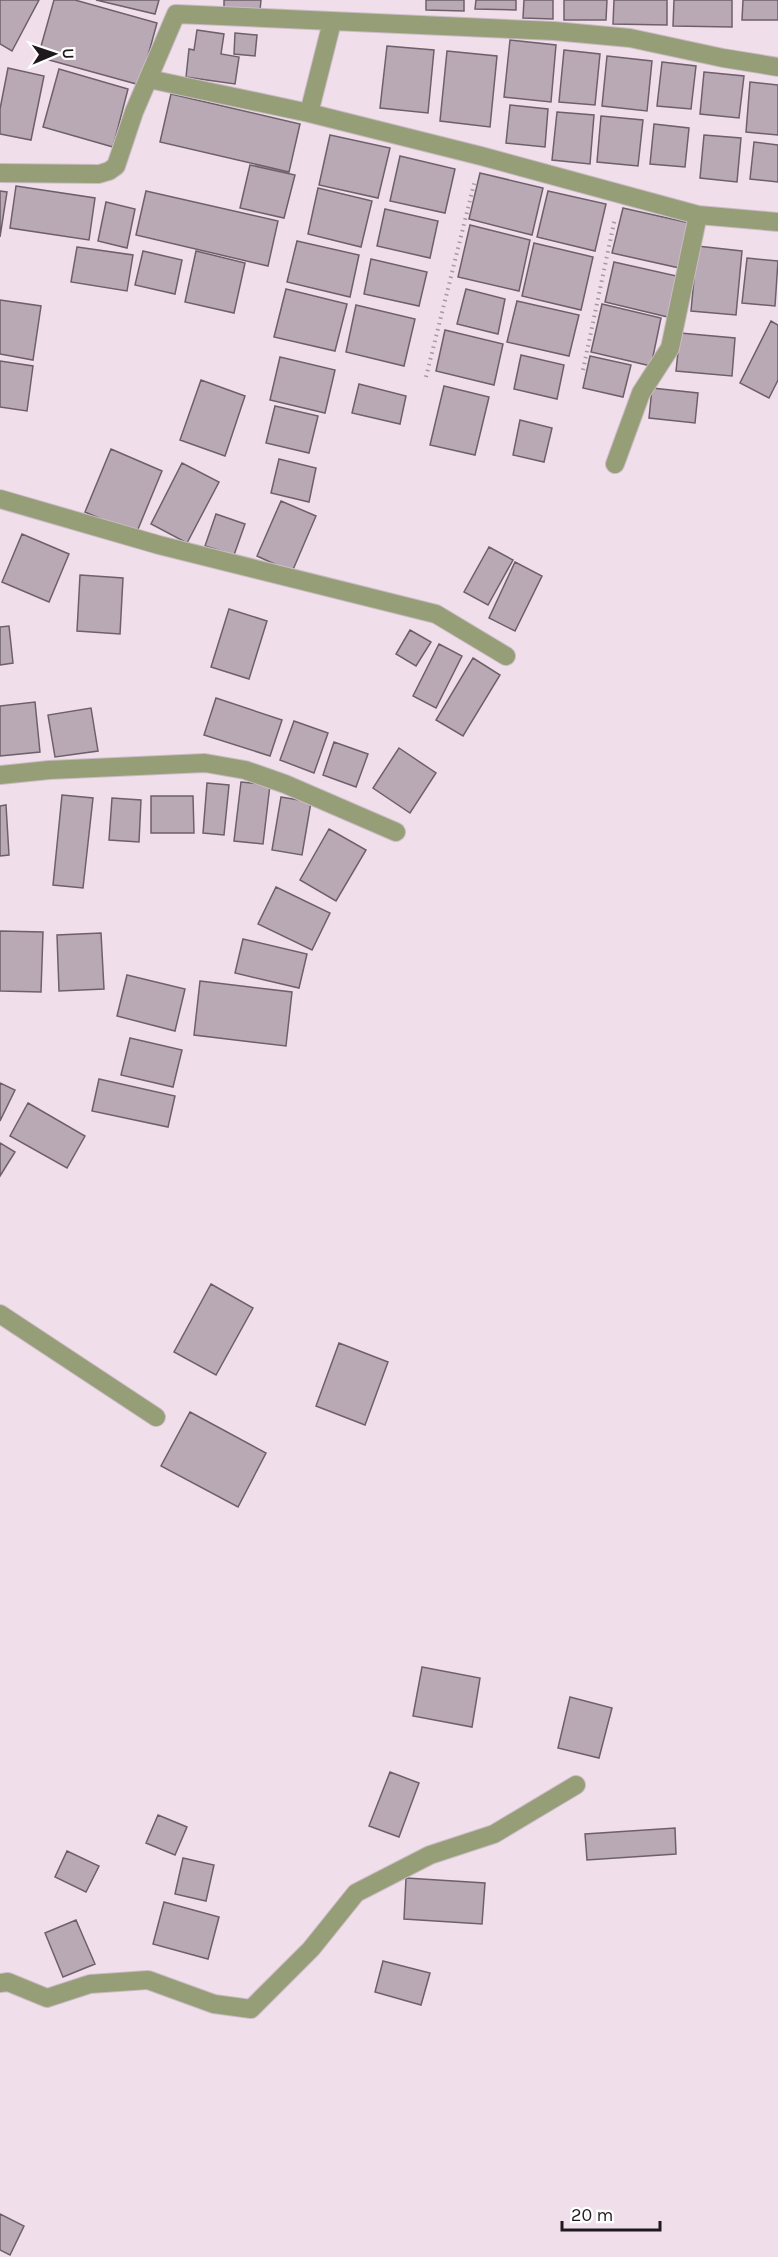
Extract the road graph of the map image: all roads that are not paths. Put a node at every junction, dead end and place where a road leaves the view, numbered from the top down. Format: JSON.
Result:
{"nodes":[{"id":1,"x":179,"y":7,"type":"edge"},
{"id":2,"x":332,"y":22,"type":"junction"},
{"id":3,"x":778,"y":67,"type":"edge"},
{"id":4,"x":149,"y":79,"type":"junction"},
{"id":5,"x":309,"y":113,"type":"junction"},
{"id":6,"x":0,"y":173,"type":"edge"},
{"id":7,"x":698,"y":215,"type":"junction"},
{"id":8,"x":778,"y":222,"type":"edge"},
{"id":9,"x":615,"y":465,"type":"dead end"},
{"id":10,"x":0,"y":499,"type":"edge"},
{"id":11,"x":506,"y":656,"type":"dead end"},
{"id":12,"x":0,"y":774,"type":"edge"},
{"id":13,"x":396,"y":832,"type":"dead end"},
{"id":14,"x":0,"y":1314,"type":"edge"},
{"id":15,"x":156,"y":1417,"type":"dead end"},
{"id":16,"x":576,"y":1785,"type":"dead end"},
{"id":17,"x":0,"y":1983,"type":"edge"}],
"edges":[{"from":1,"to":2,"type":"street"},
{"from":1,"to":4,"type":"street"},
{"from":2,"to":3,"type":"street"},
{"from":2,"to":5,"type":"street"},
{"from":4,"to":5,"type":"street"},
{"from":4,"to":6,"type":"street"},
{"from":5,"to":7,"type":"street"},
{"from":7,"to":8,"type":"street"},
{"from":7,"to":9,"type":"street"},
{"from":10,"to":11,"type":"street"},
{"from":12,"to":13,"type":"street"},
{"from":14,"to":15,"type":"street"},
{"from":16,"to":17,"type":"street"}]}
